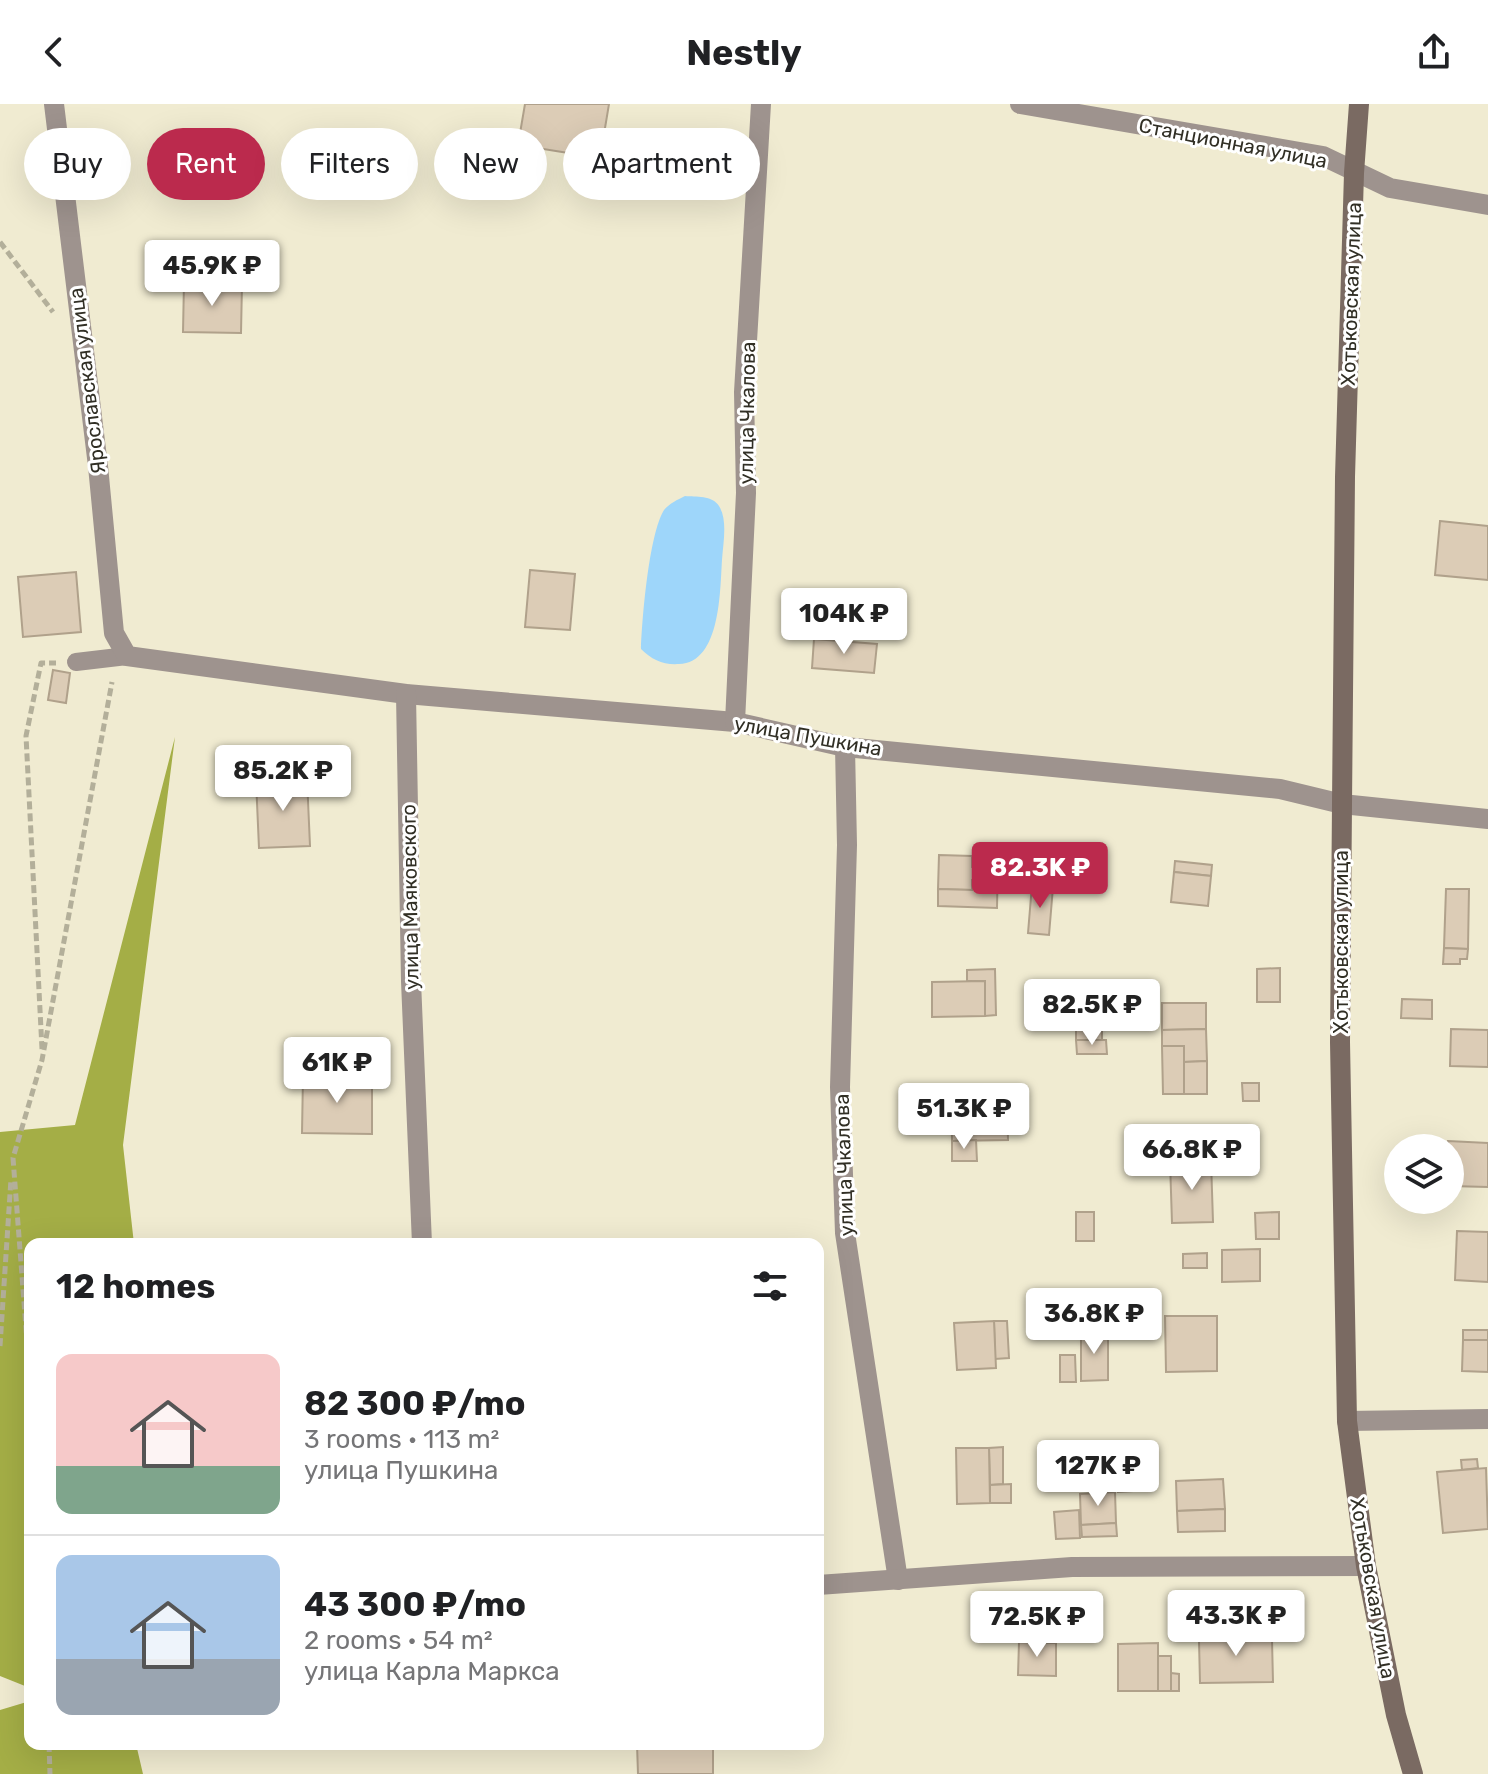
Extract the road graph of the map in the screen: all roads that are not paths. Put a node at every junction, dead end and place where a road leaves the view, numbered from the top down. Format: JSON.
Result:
{"nodes":[{"id":1,"x":54,"y":104,"type":"edge"},
{"id":2,"x":761,"y":104,"type":"edge"},
{"id":3,"x":1020,"y":104,"type":"edge"},
{"id":4,"x":1359,"y":104,"type":"edge"},
{"id":5,"x":1354,"y":173,"type":"junction"},
{"id":6,"x":1488,"y":205,"type":"edge"},
{"id":7,"x":127,"y":656,"type":"junction"},
{"id":8,"x":76,"y":662,"type":"road end"},
{"id":9,"x":406,"y":694,"type":"junction"},
{"id":10,"x":735,"y":722,"type":"junction"},
{"id":11,"x":845,"y":747,"type":"junction"},
{"id":12,"x":1342,"y":804,"type":"junction"},
{"id":13,"x":1488,"y":819,"type":"edge"},
{"id":14,"x":422,"y":1238,"type":"edge"},
{"id":15,"x":1488,"y":1419,"type":"edge"},
{"id":16,"x":1347,"y":1421,"type":"junction"},
{"id":17,"x":1366,"y":1566,"type":"junction"},
{"id":18,"x":898,"y":1580,"type":"junction"},
{"id":19,"x":824,"y":1585,"type":"edge"},
{"id":20,"x":1413,"y":1774,"type":"edge"}],
"edges":[{"from":1,"to":7,"type":"street","name":"Ярославская улица"},
{"from":2,"to":10,"type":"street","name":"улица Чкалова"},
{"from":3,"to":5,"type":"street","name":"Станционная улица"},
{"from":4,"to":5,"type":"main road","name":"Хотьковская улица"},
{"from":5,"to":6,"type":"street","name":"Станционная улица"},
{"from":5,"to":12,"type":"main road","name":"Хотьковская улица"},
{"from":7,"to":8,"type":"lane"},
{"from":7,"to":9,"type":"street","name":"улица Пушкина"},
{"from":9,"to":10,"type":"street","name":"улица Пушкина"},
{"from":9,"to":14,"type":"street","name":"улица Маяковского"},
{"from":10,"to":11,"type":"street","name":"улица Пушкина"},
{"from":11,"to":12,"type":"street","name":"улица Пушкина"},
{"from":11,"to":18,"type":"street","name":"улица Чкалова"},
{"from":12,"to":13,"type":"street","name":"улица Пушкина"},
{"from":12,"to":16,"type":"main road","name":"Хотьковская улица"},
{"from":15,"to":16,"type":"street"},
{"from":16,"to":17,"type":"main road","name":"Хотьковская улица"},
{"from":17,"to":18,"type":"street"},
{"from":17,"to":20,"type":"main road","name":"Хотьковская улица"},
{"from":18,"to":19,"type":"street"}]}
